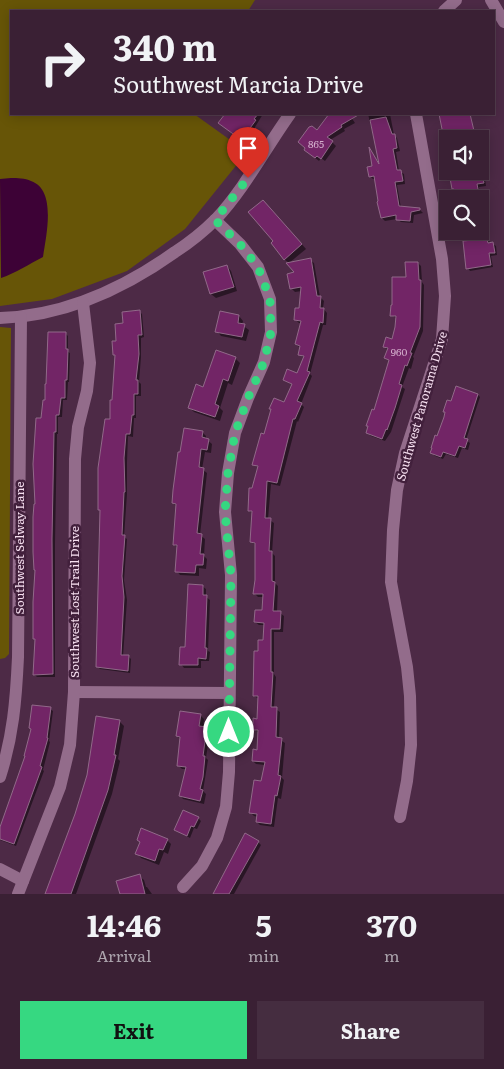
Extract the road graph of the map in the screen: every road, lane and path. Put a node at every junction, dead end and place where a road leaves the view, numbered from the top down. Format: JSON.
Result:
{"nodes":[{"id":1,"x":456,"y":0,"type":"edge"},
{"id":2,"x":491,"y":0,"type":"edge"},
{"id":3,"x":445,"y":10,"type":"edge"},
{"id":4,"x":504,"y":22,"type":"edge"},
{"id":5,"x":289,"y":115,"type":"edge"},
{"id":6,"x":416,"y":115,"type":"edge"},
{"id":7,"x":215,"y":220,"type":"junction"},
{"id":8,"x":83,"y":303,"type":"junction"},
{"id":9,"x":0,"y":318,"type":"edge"},
{"id":10,"x":21,"y":318,"type":"junction"},
{"id":11,"x":74,"y":692,"type":"junction"},
{"id":12,"x":229,"y":693,"type":"junction"},
{"id":13,"x":0,"y":777,"type":"edge"},
{"id":14,"x":400,"y":817,"type":"dead end"},
{"id":15,"x":0,"y":869,"type":"edge"},
{"id":16,"x":23,"y":881,"type":"junction"},
{"id":17,"x":183,"y":887,"type":"dead end"},
{"id":18,"x":18,"y":894,"type":"edge"}],
"edges":[{"from":1,"to":3,"type":"street"},
{"from":2,"to":4,"type":"street"},
{"from":5,"to":7,"type":"street"},
{"from":6,"to":14,"type":"street","name":"Southwest Panorama Drive"},
{"from":7,"to":8,"type":"street"},
{"from":7,"to":12,"type":"street"},
{"from":8,"to":10,"type":"street"},
{"from":8,"to":11,"type":"street","name":"Southwest Lost Trail Drive"},
{"from":9,"to":10,"type":"street"},
{"from":10,"to":13,"type":"street","name":"Southwest Selway Lane"},
{"from":11,"to":12,"type":"street"},
{"from":11,"to":16,"type":"street","name":"Southwest Lost Trail Drive"},
{"from":12,"to":17,"type":"street"},
{"from":15,"to":16,"type":"street"},
{"from":16,"to":18,"type":"street","name":"Southwest Lost Trail Drive"}]}
